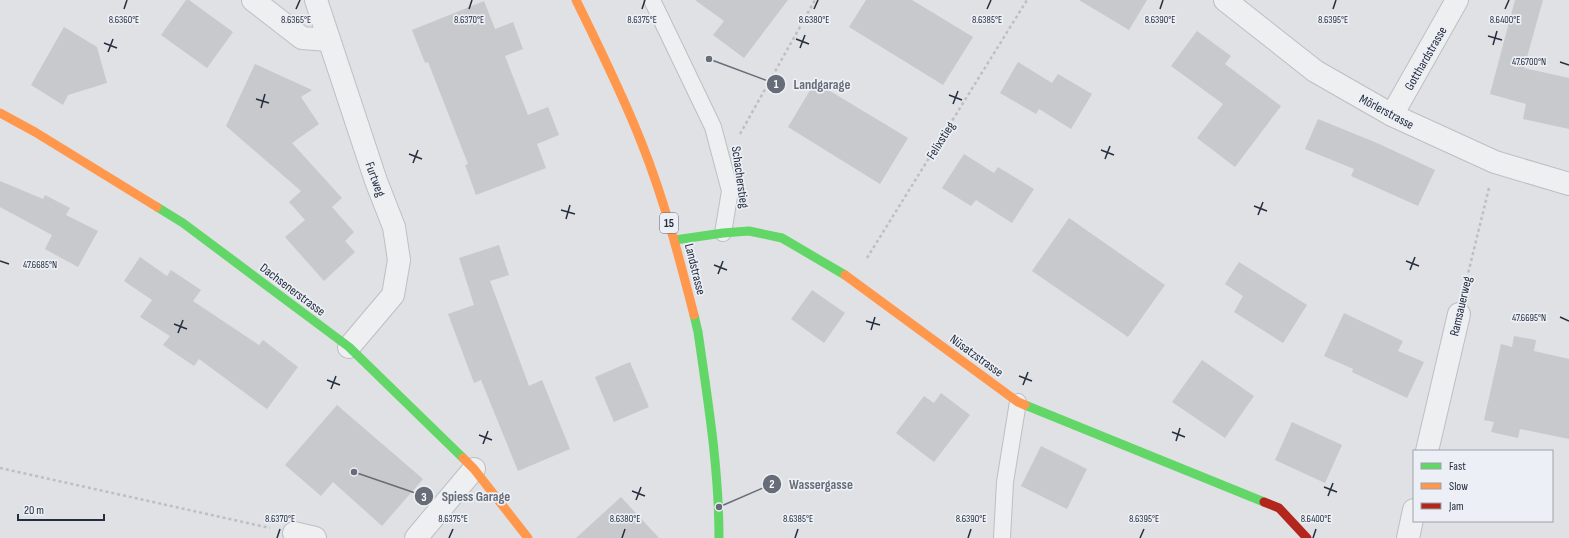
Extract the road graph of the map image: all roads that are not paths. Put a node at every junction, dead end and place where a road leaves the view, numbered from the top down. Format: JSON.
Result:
{"nodes":[{"id":1,"x":253,"y":0,"type":"edge"},
{"id":2,"x":316,"y":0,"type":"edge"},
{"id":3,"x":576,"y":0,"type":"edge"},
{"id":4,"x":652,"y":0,"type":"edge"},
{"id":5,"x":1224,"y":0,"type":"edge"},
{"id":6,"x":1458,"y":0,"type":"edge"},
{"id":7,"x":329,"y":40,"type":"junction"},
{"id":8,"x":0,"y":113,"type":"edge"},
{"id":9,"x":1392,"y":115,"type":"junction"},
{"id":10,"x":1569,"y":184,"type":"edge"},
{"id":11,"x":723,"y":233,"type":"junction"},
{"id":12,"x":676,"y":240,"type":"junction"},
{"id":13,"x":1459,"y":314,"type":"road end"},
{"id":14,"x":348,"y":347,"type":"junction"},
{"id":15,"x":1018,"y":402,"type":"junction"},
{"id":16,"x":1427,"y":450,"type":"edge"},
{"id":17,"x":474,"y":469,"type":"junction"},
{"id":18,"x":1413,"y":515,"type":"edge"},
{"id":19,"x":294,"y":533,"type":"road end"},
{"id":20,"x":315,"y":538,"type":"edge"},
{"id":21,"x":416,"y":538,"type":"edge"},
{"id":22,"x":528,"y":538,"type":"edge"},
{"id":23,"x":719,"y":538,"type":"edge"},
{"id":24,"x":1002,"y":538,"type":"edge"},
{"id":25,"x":1307,"y":538,"type":"edge"},
{"id":26,"x":1408,"y":538,"type":"edge"}],
"edges":[{"from":1,"to":7,"type":"street"},
{"from":2,"to":7,"type":"street","name":"Furtweg"},
{"from":3,"to":12,"type":"street","name":"Landstrasse","number":"15"},
{"from":4,"to":11,"type":"lane"},
{"from":5,"to":9,"type":"street","name":"Mörlerstrasse"},
{"from":6,"to":9,"type":"street","name":"Gotthardstrasse"},
{"from":7,"to":14,"type":"street","name":"Furtweg"},
{"from":8,"to":14,"type":"street","name":"Dachsenerstrasse"},
{"from":9,"to":10,"type":"street","name":"Mörlerstrasse"},
{"from":11,"to":12,"type":"street","name":"Nüsatzstrasse"},
{"from":11,"to":15,"type":"street","name":"Nüsatzstrasse"},
{"from":12,"to":23,"type":"street","name":"Landstrasse","number":"15"},
{"from":13,"to":16,"type":"street","name":"Ramsauerweg"},
{"from":14,"to":17,"type":"street","name":"Dachsenerstrasse"},
{"from":15,"to":24,"type":"lane"},
{"from":15,"to":25,"type":"street","name":"Nüsatzstrasse"},
{"from":17,"to":21,"type":"street"},
{"from":17,"to":22,"type":"street","name":"Dachsenerstrasse"},
{"from":18,"to":26,"type":"street"},
{"from":19,"to":20,"type":"street"}]}
